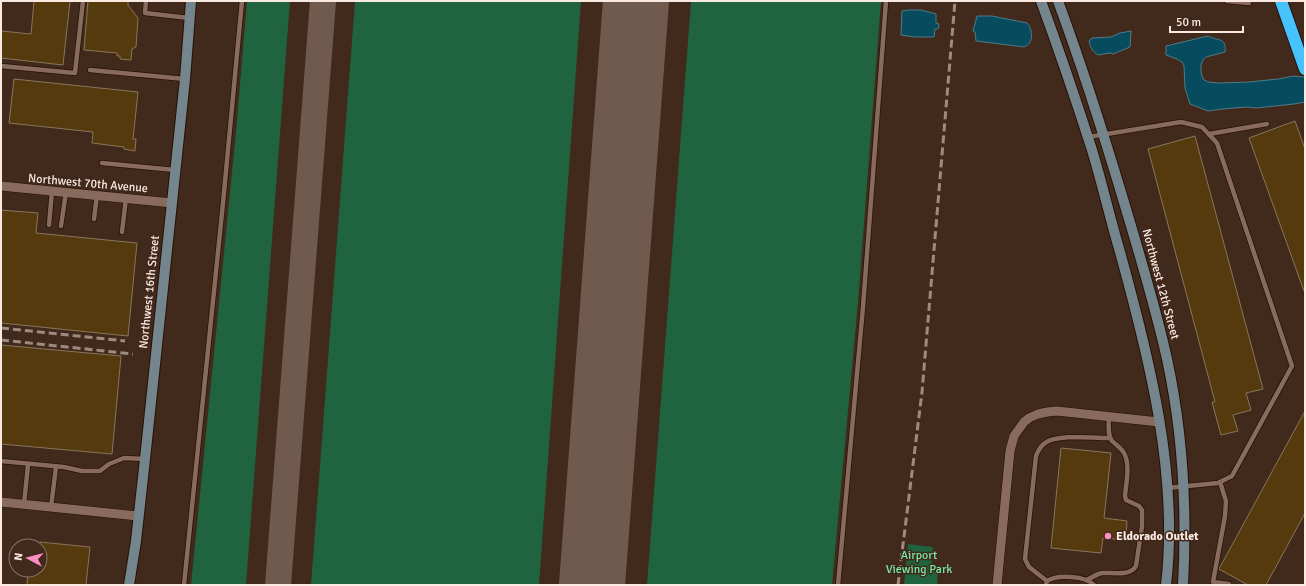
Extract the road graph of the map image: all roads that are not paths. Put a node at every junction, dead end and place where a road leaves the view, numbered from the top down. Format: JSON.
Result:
{"nodes":[{"id":1,"x":83,"y":1,"type":"edge"},
{"id":2,"x":146,"y":1,"type":"edge"},
{"id":3,"x":191,"y":1,"type":"edge"},
{"id":4,"x":242,"y":1,"type":"edge"},
{"id":5,"x":886,"y":1,"type":"edge"},
{"id":6,"x":1041,"y":1,"type":"edge"},
{"id":7,"x":1058,"y":1,"type":"edge"},
{"id":8,"x":1227,"y":1,"type":"edge"},
{"id":9,"x":1281,"y":1,"type":"edge"},
{"id":10,"x":1249,"y":4,"type":"dead end"},
{"id":11,"x":189,"y":18,"type":"junction"},
{"id":12,"x":1,"y":66,"type":"edge"},
{"id":13,"x":1305,"y":69,"type":"edge"},
{"id":14,"x":90,"y":70,"type":"dead end"},
{"id":15,"x":185,"y":79,"type":"junction"},
{"id":16,"x":1267,"y":124,"type":"dead end"},
{"id":17,"x":1209,"y":134,"type":"junction"},
{"id":18,"x":1104,"y":135,"type":"junction"},
{"id":19,"x":1088,"y":137,"type":"junction"},
{"id":20,"x":102,"y":163,"type":"dead end"},
{"id":21,"x":175,"y":170,"type":"junction"},
{"id":22,"x":1,"y":186,"type":"edge"},
{"id":23,"x":52,"y":191,"type":"junction"},
{"id":24,"x":66,"y":192,"type":"junction"},
{"id":25,"x":97,"y":195,"type":"junction"},
{"id":26,"x":126,"y":198,"type":"junction"},
{"id":27,"x":172,"y":203,"type":"junction"},
{"id":28,"x":94,"y":219,"type":"dead end"},
{"id":29,"x":49,"y":225,"type":"dead end"},
{"id":30,"x":61,"y":226,"type":"dead end"},
{"id":31,"x":122,"y":232,"type":"dead end"},
{"id":32,"x":1109,"y":416,"type":"junction"},
{"id":33,"x":1159,"y":422,"type":"junction"},
{"id":34,"x":1110,"y":438,"type":"junction"},
{"id":35,"x":145,"y":460,"type":"junction"},
{"id":36,"x":1,"y":461,"type":"edge"},
{"id":37,"x":28,"y":464,"type":"junction"},
{"id":38,"x":56,"y":467,"type":"junction"},
{"id":39,"x":1220,"y":482,"type":"junction"},
{"id":40,"x":1182,"y":486,"type":"junction"},
{"id":41,"x":1167,"y":488,"type":"junction"},
{"id":42,"x":1,"y":502,"type":"edge"},
{"id":43,"x":24,"y":504,"type":"junction"},
{"id":44,"x":51,"y":507,"type":"junction"},
{"id":45,"x":138,"y":516,"type":"junction"},
{"id":46,"x":1087,"y":580,"type":"junction"},
{"id":47,"x":1046,"y":583,"type":"edge"},
{"id":48,"x":1229,"y":584,"type":"edge"},
{"id":49,"x":128,"y":585,"type":"edge"},
{"id":50,"x":184,"y":585,"type":"edge"},
{"id":51,"x":838,"y":585,"type":"edge"},
{"id":52,"x":997,"y":585,"type":"edge"},
{"id":53,"x":1094,"y":585,"type":"edge"},
{"id":54,"x":1166,"y":585,"type":"edge"},
{"id":55,"x":1183,"y":585,"type":"edge"}],
"edges":[{"from":1,"to":12,"type":"lane"},
{"from":2,"to":11,"type":"lane"},
{"from":3,"to":11,"type":"main road","name":"Northwest 16th Street"},
{"from":4,"to":50,"type":"lane"},
{"from":5,"to":51,"type":"lane"},
{"from":6,"to":19,"type":"main road"},
{"from":7,"to":18,"type":"main road","name":"Northwest 12th Street"},
{"from":8,"to":10,"type":"lane"},
{"from":9,"to":13,"type":"highway"},
{"from":11,"to":15,"type":"main road","name":"Northwest 16th Street"},
{"from":14,"to":15,"type":"lane"},
{"from":15,"to":21,"type":"main road","name":"Northwest 16th Street"},
{"from":16,"to":17,"type":"lane"},
{"from":17,"to":18,"type":"lane"},
{"from":17,"to":39,"type":"lane"},
{"from":18,"to":19,"type":"lane"},
{"from":18,"to":40,"type":"main road","name":"Northwest 12th Street"},
{"from":19,"to":33,"type":"main road"},
{"from":20,"to":21,"type":"lane"},
{"from":21,"to":27,"type":"main road","name":"Northwest 16th Street"},
{"from":22,"to":23,"type":"street","name":"Northwest 70th Avenue"},
{"from":23,"to":24,"type":"street","name":"Northwest 70th Avenue"},
{"from":23,"to":29,"type":"lane"},
{"from":24,"to":25,"type":"street","name":"Northwest 70th Avenue"},
{"from":24,"to":30,"type":"lane"},
{"from":25,"to":26,"type":"street","name":"Northwest 70th Avenue"},
{"from":25,"to":28,"type":"lane"},
{"from":26,"to":27,"type":"street","name":"Northwest 70th Avenue"},
{"from":26,"to":31,"type":"lane"},
{"from":27,"to":35,"type":"main road","name":"Northwest 16th Street"},
{"from":32,"to":33,"type":"street"},
{"from":32,"to":34,"type":"lane"},
{"from":32,"to":52,"type":"street"},
{"from":33,"to":41,"type":"main road"},
{"from":34,"to":46,"type":"lane"},
{"from":34,"to":47,"type":"lane"},
{"from":35,"to":38,"type":"lane"},
{"from":35,"to":45,"type":"main road","name":"Northwest 16th Street"},
{"from":36,"to":37,"type":"lane"},
{"from":37,"to":38,"type":"lane"},
{"from":37,"to":43,"type":"lane"},
{"from":38,"to":44,"type":"lane"},
{"from":39,"to":40,"type":"lane"},
{"from":39,"to":48,"type":"lane"},
{"from":40,"to":41,"type":"lane"},
{"from":40,"to":55,"type":"main road","name":"Northwest 12th Street"},
{"from":41,"to":54,"type":"main road"},
{"from":42,"to":43,"type":"street"},
{"from":43,"to":44,"type":"street"},
{"from":44,"to":45,"type":"street"},
{"from":45,"to":49,"type":"main road","name":"Northwest 16th Street"},
{"from":46,"to":47,"type":"lane"},
{"from":46,"to":53,"type":"lane"}]}
